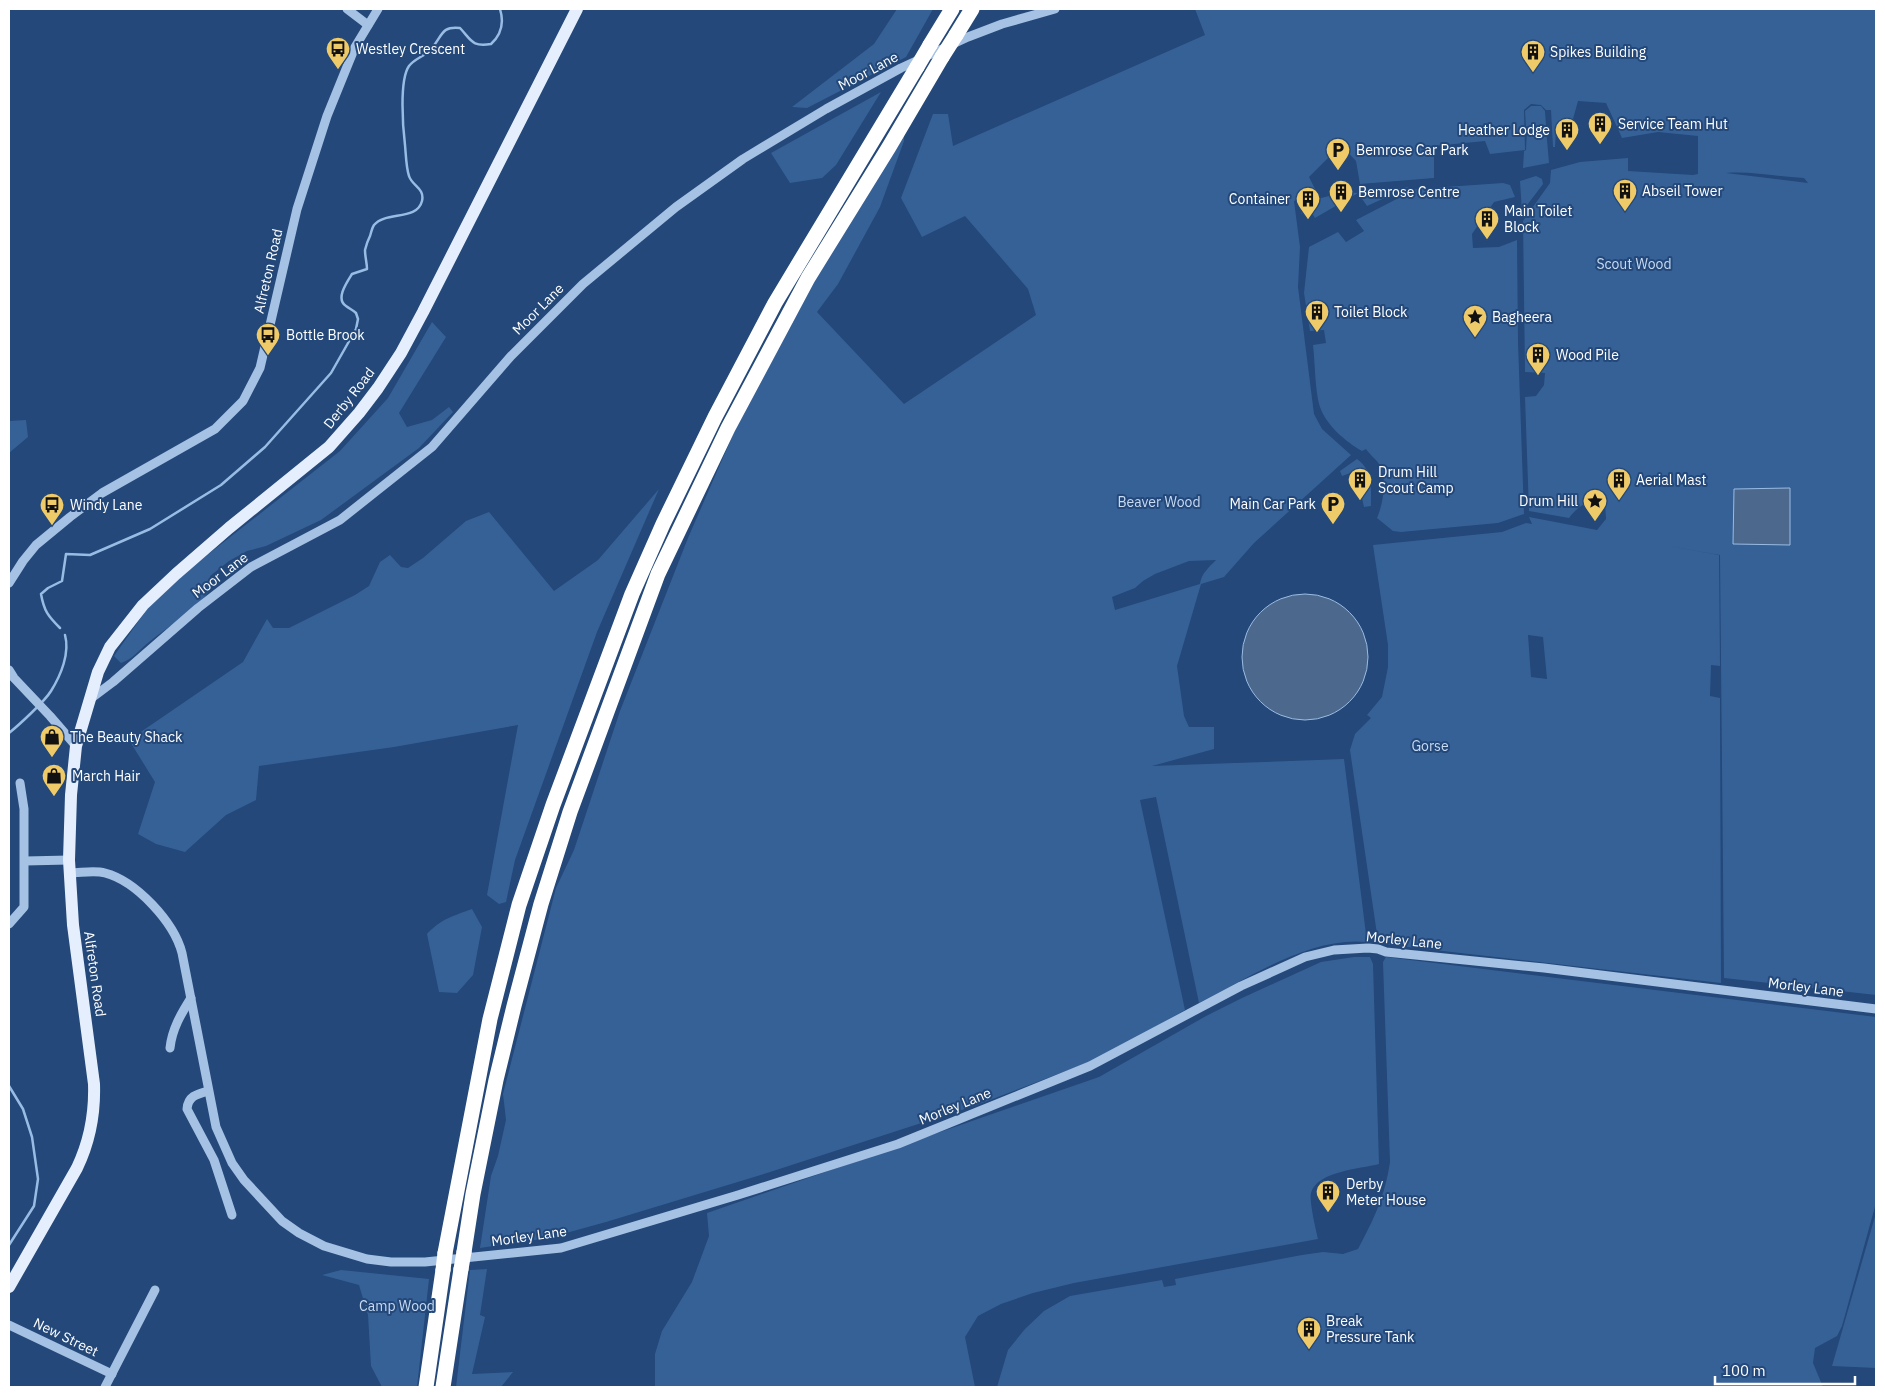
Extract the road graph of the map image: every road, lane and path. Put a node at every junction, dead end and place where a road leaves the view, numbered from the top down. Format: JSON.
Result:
{"nodes":[{"id":1,"x":347,"y":9,"type":"edge"},
{"id":2,"x":378,"y":9,"type":"edge"},
{"id":3,"x":577,"y":9,"type":"edge"},
{"id":4,"x":952,"y":9,"type":"edge"},
{"id":5,"x":972,"y":9,"type":"edge"},
{"id":6,"x":1055,"y":9,"type":"edge"},
{"id":7,"x":368,"y":25,"type":"junction"},
{"id":8,"x":10,"y":577,"type":"edge"},
{"id":9,"x":11,"y":674,"type":"edge"},
{"id":10,"x":89,"y":700,"type":"junction"},
{"id":11,"x":76,"y":746,"type":"junction"},
{"id":12,"x":20,"y":783,"type":"dead end"},
{"id":13,"x":69,"y":860,"type":"junction"},
{"id":14,"x":25,"y":861,"type":"junction"},
{"id":15,"x":70,"y":873,"type":"junction"},
{"id":16,"x":9,"y":924,"type":"edge"},
{"id":17,"x":191,"y":998,"type":"junction"},
{"id":18,"x":1876,"y":1009,"type":"edge"},
{"id":19,"x":170,"y":1048,"type":"dead end"},
{"id":20,"x":208,"y":1091,"type":"junction"},
{"id":21,"x":232,"y":1214,"type":"dead end"},
{"id":22,"x":9,"y":1287,"type":"edge"},
{"id":23,"x":155,"y":1290,"type":"dead end"},
{"id":24,"x":9,"y":1325,"type":"edge"},
{"id":25,"x":112,"y":1374,"type":"junction"},
{"id":26,"x":105,"y":1387,"type":"edge"},
{"id":27,"x":426,"y":1387,"type":"edge"},
{"id":28,"x":443,"y":1387,"type":"edge"}],
"edges":[{"from":1,"to":7,"type":"street"},
{"from":2,"to":7,"type":"street","name":"Alfreton Road"},
{"from":3,"to":10,"type":"main road","name":"Derby Road"},
{"from":4,"to":27,"type":"highway","bridge":true},
{"from":5,"to":28,"type":"highway","bridge":true},
{"from":6,"to":10,"type":"street","name":"Moor Lane"},
{"from":7,"to":8,"type":"street","name":"Alfreton Road"},
{"from":9,"to":11,"type":"street"},
{"from":10,"to":11,"type":"main road","name":"Derby Road"},
{"from":11,"to":13,"type":"main road","name":"Alfreton Road"},
{"from":12,"to":14,"type":"street"},
{"from":13,"to":14,"type":"street"},
{"from":13,"to":15,"type":"main road","name":"Alfreton Road"},
{"from":14,"to":16,"type":"street"},
{"from":15,"to":17,"type":"street","name":"Morley Lane"},
{"from":15,"to":22,"type":"main road","name":"Alfreton Road"},
{"from":17,"to":19,"type":"street"},
{"from":17,"to":20,"type":"street","name":"Morley Lane"},
{"from":18,"to":20,"type":"street","name":"Morley Lane"},
{"from":20,"to":21,"type":"street"},
{"from":23,"to":25,"type":"street"},
{"from":24,"to":25,"type":"street","name":"New Street"},
{"from":25,"to":26,"type":"street"}]}
